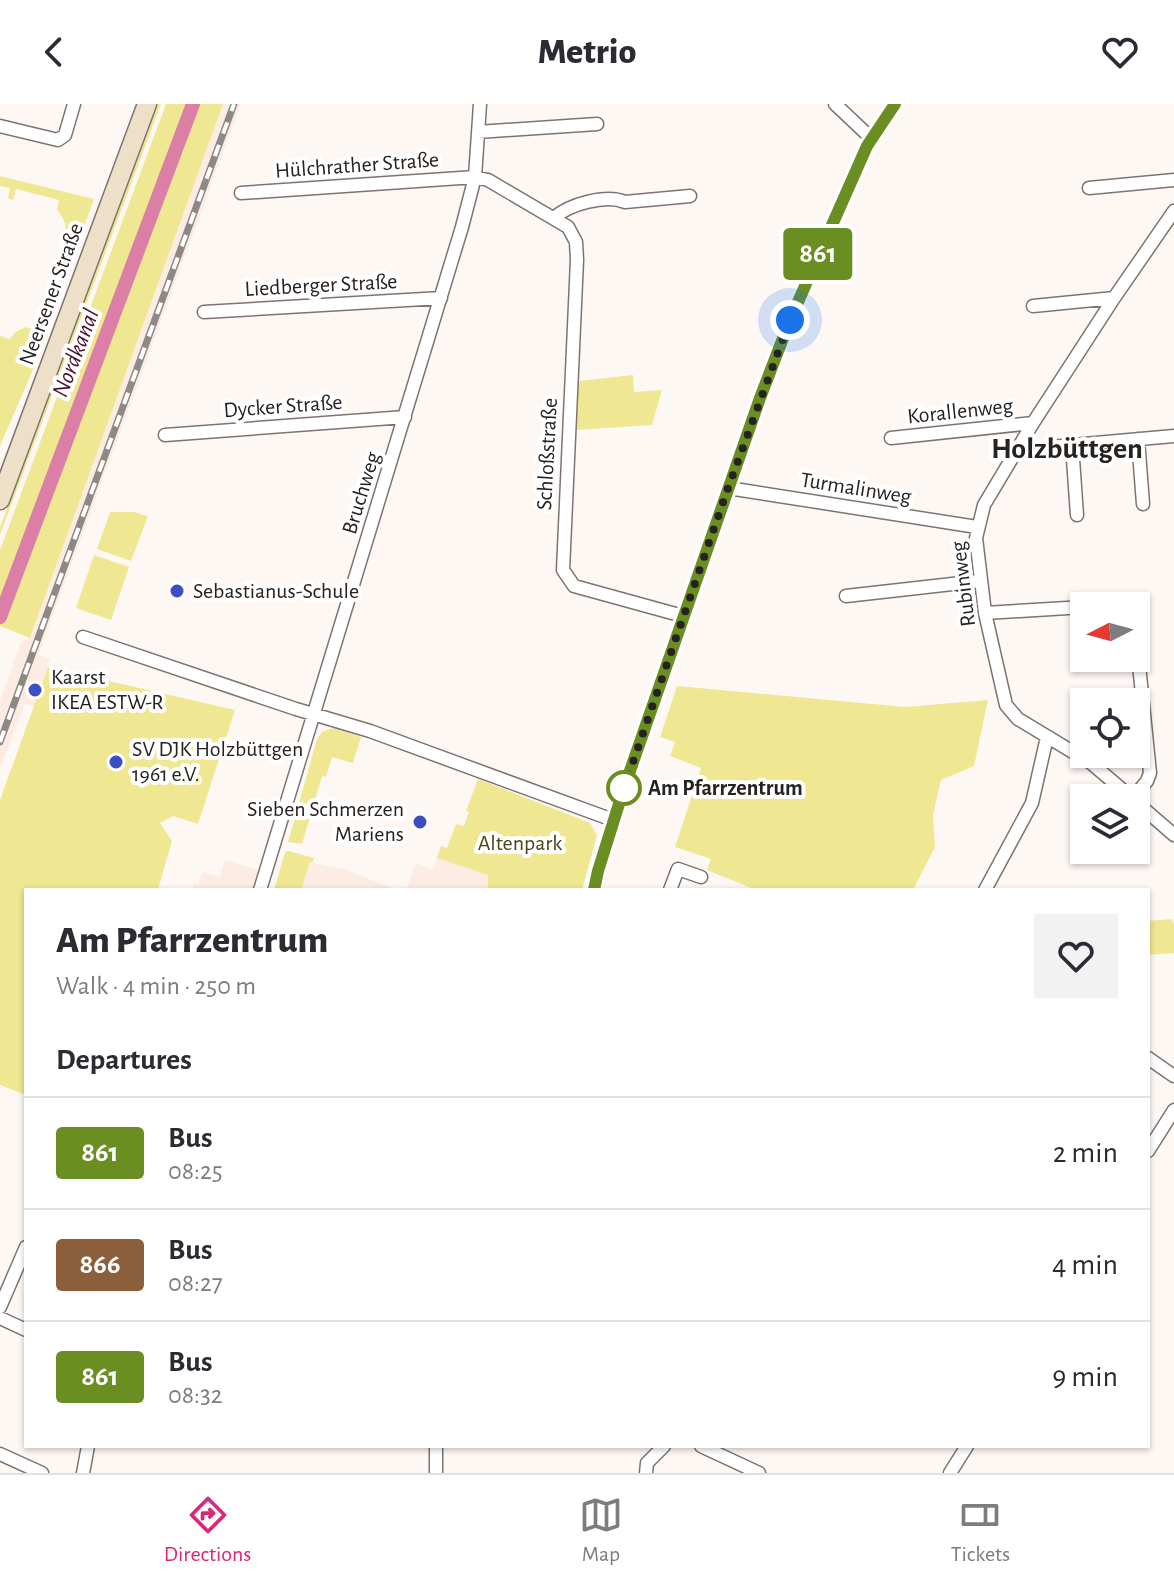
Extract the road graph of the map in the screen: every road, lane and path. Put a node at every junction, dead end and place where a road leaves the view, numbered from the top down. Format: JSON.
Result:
{"nodes":[{"id":1,"x":74,"y":104,"type":"edge"},
{"id":2,"x":147,"y":104,"type":"edge"},
{"id":3,"x":480,"y":104,"type":"edge"},
{"id":4,"x":835,"y":104,"type":"edge"},
{"id":5,"x":895,"y":104,"type":"edge"},
{"id":6,"x":597,"y":124,"type":"dead end"},
{"id":7,"x":0,"y":126,"type":"edge"},
{"id":8,"x":478,"y":132,"type":"junction"},
{"id":9,"x":871,"y":138,"type":"junction"},
{"id":10,"x":475,"y":177,"type":"junction"},
{"id":11,"x":1174,"y":180,"type":"edge"},
{"id":12,"x":1089,"y":188,"type":"dead end"},
{"id":13,"x":241,"y":193,"type":"dead end"},
{"id":14,"x":690,"y":196,"type":"dead end"},
{"id":15,"x":1174,"y":211,"type":"edge"},
{"id":16,"x":554,"y":218,"type":"junction"},
{"id":17,"x":1168,"y":233,"type":"edge"},
{"id":18,"x":441,"y":298,"type":"junction"},
{"id":19,"x":1114,"y":298,"type":"junction"},
{"id":20,"x":1033,"y":306,"type":"dead end"},
{"id":21,"x":204,"y":312,"type":"dead end"},
{"id":22,"x":405,"y":417,"type":"junction"},
{"id":23,"x":1033,"y":423,"type":"junction"},
{"id":24,"x":165,"y":435,"type":"dead end"},
{"id":25,"x":1174,"y":436,"type":"edge"},
{"id":26,"x":891,"y":438,"type":"dead end"},
{"id":27,"x":1138,"y":439,"type":"junction"},
{"id":28,"x":1072,"y":445,"type":"junction"},
{"id":29,"x":1017,"y":450,"type":"junction"},
{"id":30,"x":728,"y":488,"type":"junction"},
{"id":31,"x":0,"y":500,"type":"edge"},
{"id":32,"x":1143,"y":504,"type":"dead end"},
{"id":33,"x":1077,"y":515,"type":"dead end"},
{"id":34,"x":977,"y":527,"type":"junction"},
{"id":35,"x":979,"y":581,"type":"junction"},
{"id":36,"x":846,"y":596,"type":"dead end"},
{"id":37,"x":1070,"y":608,"type":"edge"},
{"id":38,"x":985,"y":613,"type":"junction"},
{"id":39,"x":683,"y":616,"type":"junction"},
{"id":40,"x":83,"y":637,"type":"dead end"},
{"id":41,"x":1140,"y":672,"type":"edge"},
{"id":42,"x":315,"y":712,"type":"junction"},
{"id":43,"x":1047,"y":737,"type":"junction"},
{"id":44,"x":1116,"y":784,"type":"edge"},
{"id":45,"x":1145,"y":784,"type":"edge"},
{"id":46,"x":1150,"y":813,"type":"edge"},
{"id":47,"x":613,"y":820,"type":"junction"},
{"id":48,"x":1174,"y":835,"type":"edge"},
{"id":49,"x":701,"y":877,"type":"dead end"},
{"id":50,"x":261,"y":888,"type":"edge"},
{"id":51,"x":595,"y":888,"type":"edge"},
{"id":52,"x":671,"y":888,"type":"edge"},
{"id":53,"x":986,"y":888,"type":"edge"},
{"id":54,"x":1150,"y":1059,"type":"edge"},
{"id":55,"x":1174,"y":1076,"type":"edge"},
{"id":56,"x":1174,"y":1110,"type":"edge"},
{"id":57,"x":1150,"y":1148,"type":"edge"},
{"id":58,"x":24,"y":1252,"type":"edge"},
{"id":59,"x":0,"y":1307,"type":"edge"},
{"id":60,"x":0,"y":1318,"type":"edge"},
{"id":61,"x":24,"y":1329,"type":"edge"},
{"id":62,"x":88,"y":1448,"type":"edge"},
{"id":63,"x":436,"y":1448,"type":"edge"},
{"id":64,"x":662,"y":1448,"type":"edge"},
{"id":65,"x":705,"y":1448,"type":"edge"},
{"id":66,"x":966,"y":1448,"type":"edge"},
{"id":67,"x":0,"y":1454,"type":"edge"},
{"id":68,"x":42,"y":1473,"type":"edge"},
{"id":69,"x":83,"y":1473,"type":"edge"},
{"id":70,"x":436,"y":1473,"type":"edge"},
{"id":71,"x":646,"y":1473,"type":"edge"},
{"id":72,"x":759,"y":1473,"type":"edge"},
{"id":73,"x":950,"y":1473,"type":"edge"}],
"edges":[{"from":1,"to":7,"type":"street"},
{"from":2,"to":31,"type":"main road","name":"Neersener Straße"},
{"from":3,"to":8,"type":"street","name":"Bruchweg"},
{"from":4,"to":9,"type":"street"},
{"from":5,"to":9,"type":"street"},
{"from":6,"to":8,"type":"street"},
{"from":8,"to":10,"type":"street","name":"Bruchweg"},
{"from":9,"to":30,"type":"street"},
{"from":10,"to":13,"type":"street","name":"Hülchrather Straße"},
{"from":10,"to":16,"type":"street","name":"Schloßstraße"},
{"from":10,"to":18,"type":"street","name":"Bruchweg"},
{"from":11,"to":12,"type":"street"},
{"from":14,"to":16,"type":"street"},
{"from":15,"to":17,"type":"street","name":"Rubinweg"},
{"from":16,"to":39,"type":"street","name":"Schloßstraße"},
{"from":17,"to":19,"type":"street","name":"Rubinweg"},
{"from":18,"to":21,"type":"street","name":"Liedberger Straße"},
{"from":18,"to":22,"type":"street","name":"Bruchweg"},
{"from":19,"to":20,"type":"street"},
{"from":19,"to":23,"type":"street","name":"Rubinweg"},
{"from":22,"to":24,"type":"street","name":"Dycker Straße"},
{"from":22,"to":42,"type":"street","name":"Bruchweg"},
{"from":23,"to":26,"type":"street","name":"Korallenweg"},
{"from":23,"to":29,"type":"street","name":"Rubinweg"},
{"from":25,"to":27,"type":"street"},
{"from":27,"to":28,"type":"street"},
{"from":27,"to":32,"type":"street"},
{"from":28,"to":29,"type":"street"},
{"from":28,"to":33,"type":"street"},
{"from":29,"to":34,"type":"street","name":"Rubinweg"},
{"from":30,"to":34,"type":"street","name":"Turmalinweg"},
{"from":30,"to":39,"type":"street"},
{"from":34,"to":35,"type":"street","name":"Rubinweg"},
{"from":35,"to":36,"type":"street"},
{"from":35,"to":38,"type":"street","name":"Rubinweg"},
{"from":37,"to":38,"type":"street"},
{"from":38,"to":43,"type":"street","name":"Rubinweg"},
{"from":39,"to":47,"type":"street"},
{"from":40,"to":42,"type":"street"},
{"from":41,"to":45,"type":"street"},
{"from":42,"to":47,"type":"street"},
{"from":42,"to":50,"type":"street","name":"Bruchweg"},
{"from":43,"to":44,"type":"street","name":"Rubinweg"},
{"from":43,"to":53,"type":"street"},
{"from":46,"to":48,"type":"street","name":"Rubinweg"},
{"from":47,"to":51,"type":"street"},
{"from":49,"to":52,"type":"street"},
{"from":54,"to":55,"type":"street"},
{"from":56,"to":57,"type":"street"},
{"from":58,"to":59,"type":"street"},
{"from":60,"to":61,"type":"street"},
{"from":62,"to":69,"type":"street"},
{"from":63,"to":70,"type":"street"},
{"from":64,"to":71,"type":"street"},
{"from":65,"to":72,"type":"street"},
{"from":66,"to":73,"type":"street"},
{"from":67,"to":68,"type":"street"}]}
